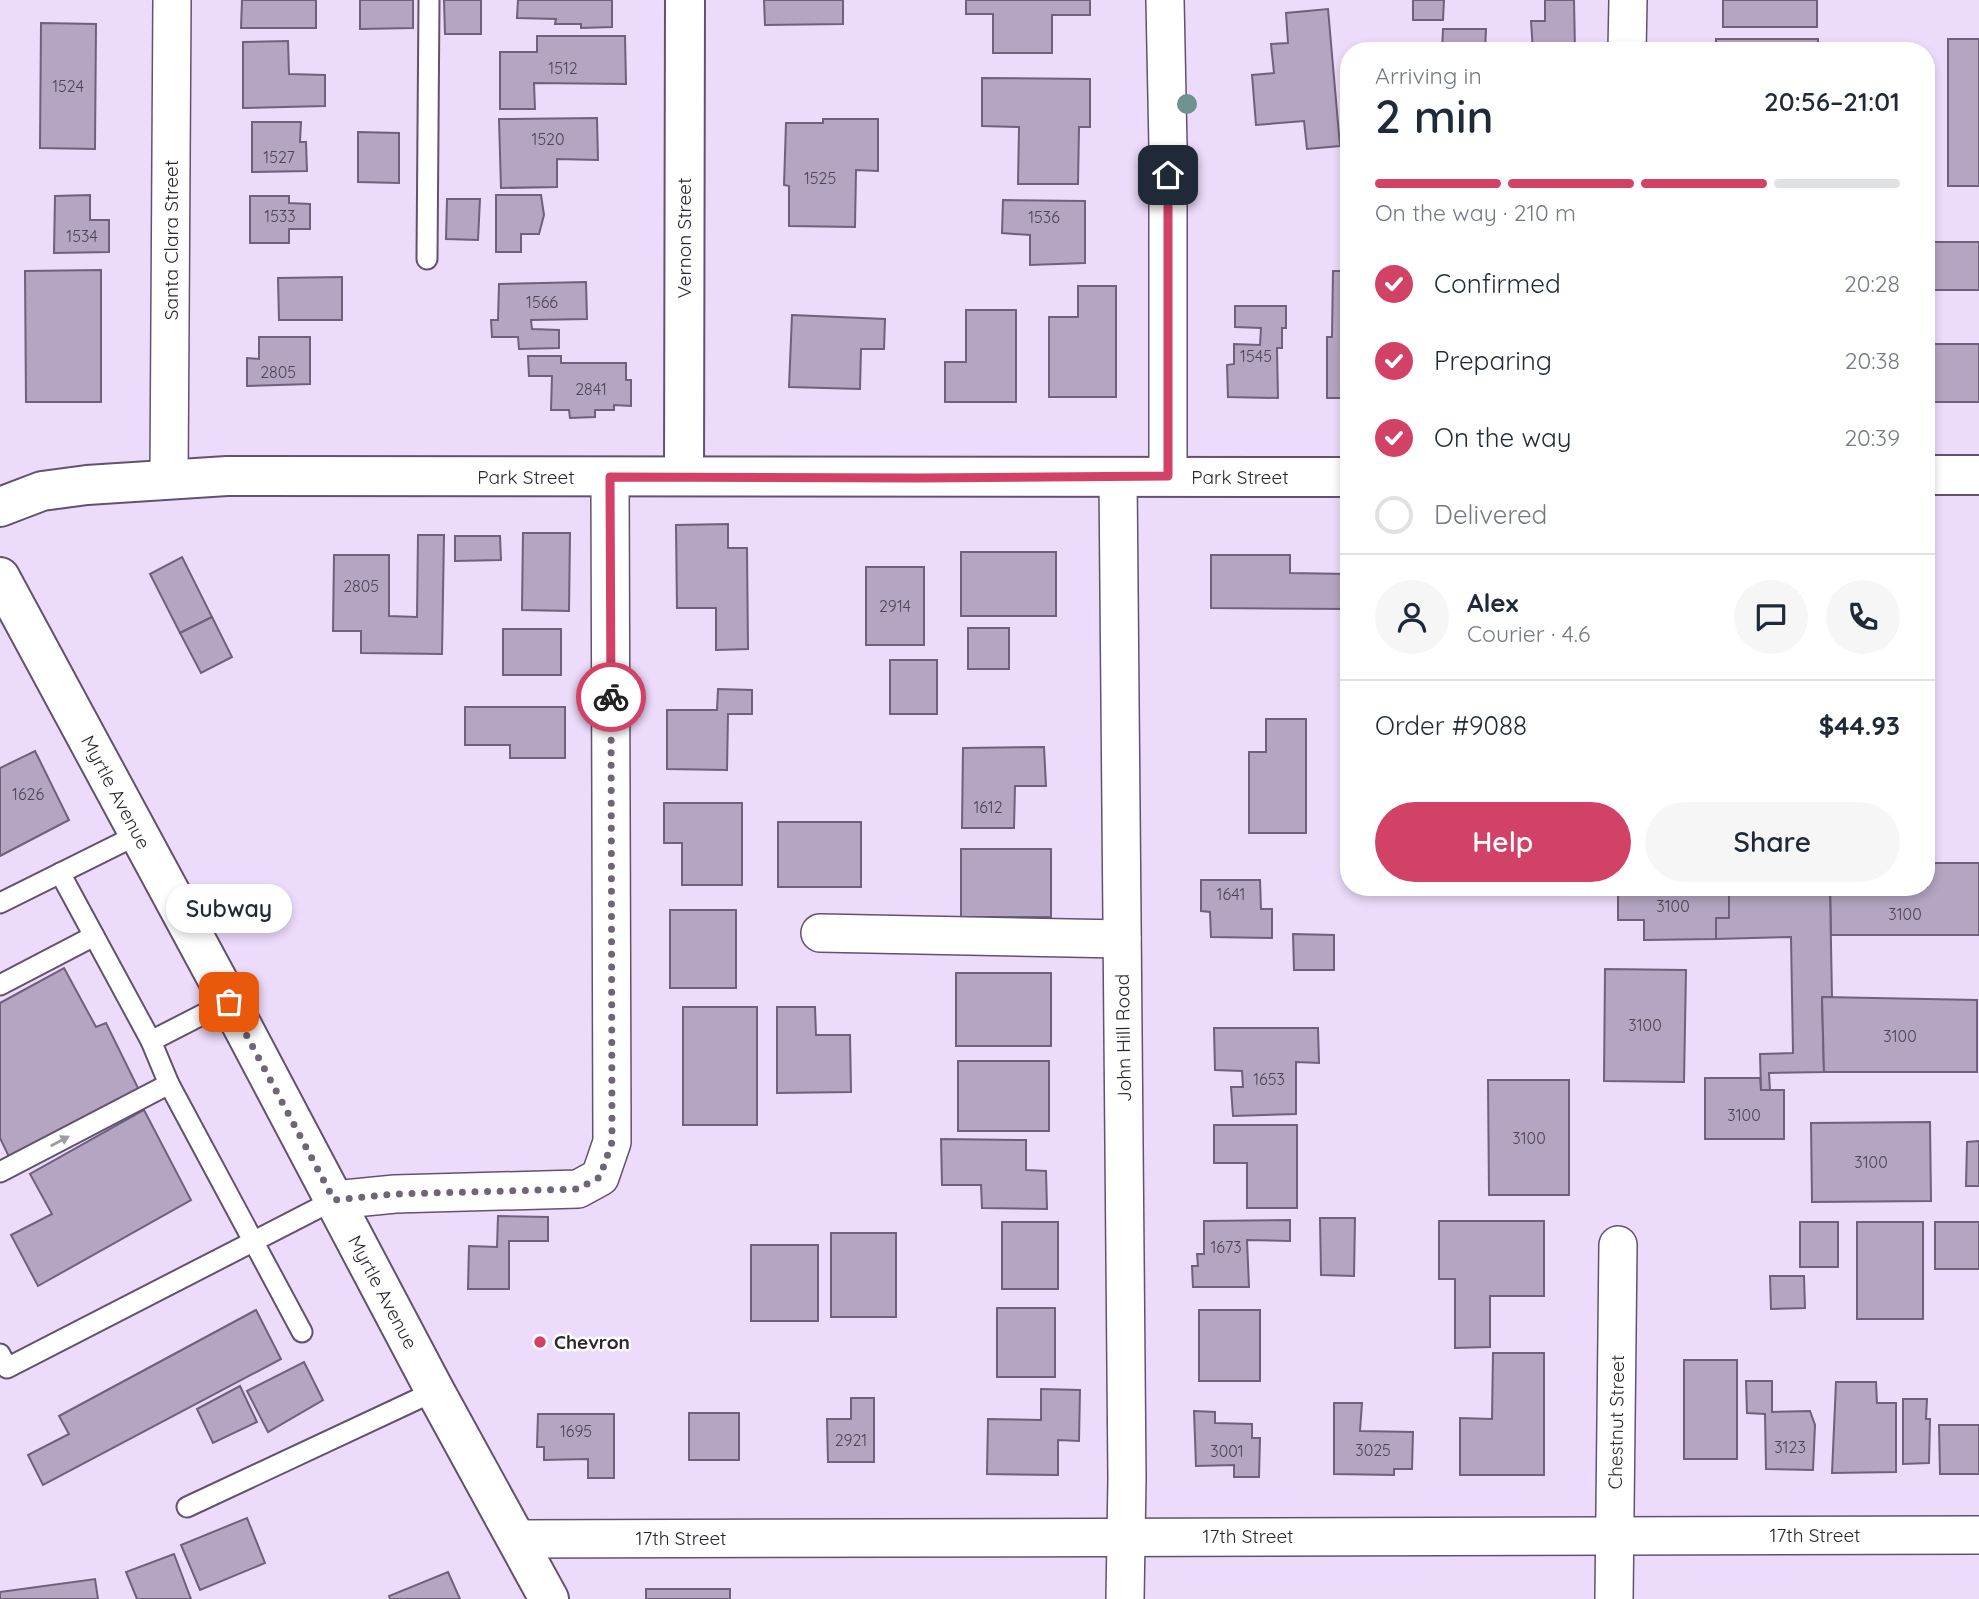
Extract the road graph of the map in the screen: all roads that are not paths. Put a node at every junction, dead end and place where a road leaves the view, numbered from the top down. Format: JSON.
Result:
{"nodes":[{"id":1,"x":172,"y":0,"type":"edge"},
{"id":2,"x":429,"y":0,"type":"edge"},
{"id":3,"x":685,"y":0,"type":"edge"},
{"id":4,"x":1165,"y":0,"type":"edge"},
{"id":5,"x":1628,"y":0,"type":"edge"},
{"id":6,"x":1627,"y":42,"type":"edge"},
{"id":7,"x":427,"y":259,"type":"dead end"},
{"id":8,"x":1935,"y":475,"type":"edge"},
{"id":9,"x":1979,"y":475,"type":"edge"},
{"id":10,"x":684,"y":476,"type":"junction"},
{"id":11,"x":1168,"y":476,"type":"junction"},
{"id":12,"x":610,"y":477,"type":"junction"},
{"id":13,"x":1118,"y":477,"type":"junction"},
{"id":14,"x":1340,"y":477,"type":"edge"},
{"id":15,"x":169,"y":479,"type":"junction"},
{"id":16,"x":0,"y":508,"type":"edge"},
{"id":17,"x":0,"y":577,"type":"edge"},
{"id":18,"x":139,"y":834,"type":"junction"},
{"id":19,"x":60,"y":873,"type":"junction"},
{"id":20,"x":0,"y":903,"type":"edge"},
{"id":21,"x":820,"y":933,"type":"dead end"},
{"id":22,"x":94,"y":936,"type":"junction"},
{"id":23,"x":1122,"y":939,"type":"junction"},
{"id":24,"x":0,"y":985,"type":"edge"},
{"id":25,"x":229,"y":1002,"type":"junction"},
{"id":26,"x":151,"y":1041,"type":"junction"},
{"id":27,"x":169,"y":1084,"type":"junction"},
{"id":28,"x":0,"y":1172,"type":"edge"},
{"id":29,"x":334,"y":1200,"type":"junction"},
{"id":30,"x":253,"y":1242,"type":"junction"},
{"id":31,"x":1618,"y":1245,"type":"dead end"},
{"id":32,"x":302,"y":1332,"type":"dead end"},
{"id":33,"x":2,"y":1367,"type":"edge"},
{"id":34,"x":435,"y":1391,"type":"junction"},
{"id":35,"x":187,"y":1507,"type":"dead end"},
{"id":36,"x":1979,"y":1535,"type":"edge"},
{"id":37,"x":1125,"y":1536,"type":"junction"},
{"id":38,"x":1615,"y":1536,"type":"junction"},
{"id":39,"x":517,"y":1539,"type":"junction"},
{"id":40,"x":549,"y":1599,"type":"edge"},
{"id":41,"x":1125,"y":1599,"type":"edge"},
{"id":42,"x":1614,"y":1599,"type":"edge"}],
"edges":[{"from":1,"to":15,"type":"street","name":"Santa Clara Street"},
{"from":2,"to":7,"type":"lane"},
{"from":3,"to":10,"type":"street","name":"Vernon Street"},
{"from":4,"to":11,"type":"street"},
{"from":5,"to":6,"type":"street"},
{"from":8,"to":9,"type":"street"},
{"from":10,"to":12,"type":"street","name":"Park Street"},
{"from":10,"to":13,"type":"street","name":"Park Street"},
{"from":11,"to":13,"type":"street","name":"Park Street"},
{"from":11,"to":14,"type":"street","name":"Park Street"},
{"from":12,"to":15,"type":"street","name":"Park Street"},
{"from":12,"to":29,"type":"street"},
{"from":13,"to":23,"type":"street","name":"John Hill Road"},
{"from":15,"to":16,"type":"street","name":"Park Street"},
{"from":17,"to":18,"type":"street","name":"Myrtle Avenue"},
{"from":18,"to":19,"type":"lane"},
{"from":18,"to":25,"type":"street","name":"Myrtle Avenue"},
{"from":19,"to":20,"type":"lane"},
{"from":19,"to":22,"type":"lane"},
{"from":21,"to":23,"type":"street"},
{"from":22,"to":24,"type":"lane"},
{"from":22,"to":26,"type":"lane"},
{"from":23,"to":37,"type":"street","name":"John Hill Road"},
{"from":25,"to":26,"type":"lane"},
{"from":25,"to":29,"type":"street","name":"Myrtle Avenue"},
{"from":26,"to":27,"type":"lane"},
{"from":28,"to":27,"type":"lane","one_way":true},
{"from":27,"to":30,"type":"lane"},
{"from":29,"to":30,"type":"lane"},
{"from":29,"to":34,"type":"street","name":"Myrtle Avenue"},
{"from":30,"to":32,"type":"lane"},
{"from":30,"to":33,"type":"lane"},
{"from":31,"to":38,"type":"street","name":"Chestnut Street"},
{"from":34,"to":35,"type":"lane"},
{"from":34,"to":39,"type":"street","name":"Myrtle Avenue"},
{"from":36,"to":38,"type":"street","name":"17th Street"},
{"from":37,"to":38,"type":"street","name":"17th Street"},
{"from":37,"to":39,"type":"street","name":"17th Street"},
{"from":37,"to":41,"type":"street","name":"John Hill Road"},
{"from":38,"to":42,"type":"street","name":"Chestnut Street"},
{"from":39,"to":40,"type":"street","name":"Myrtle Avenue"}]}
